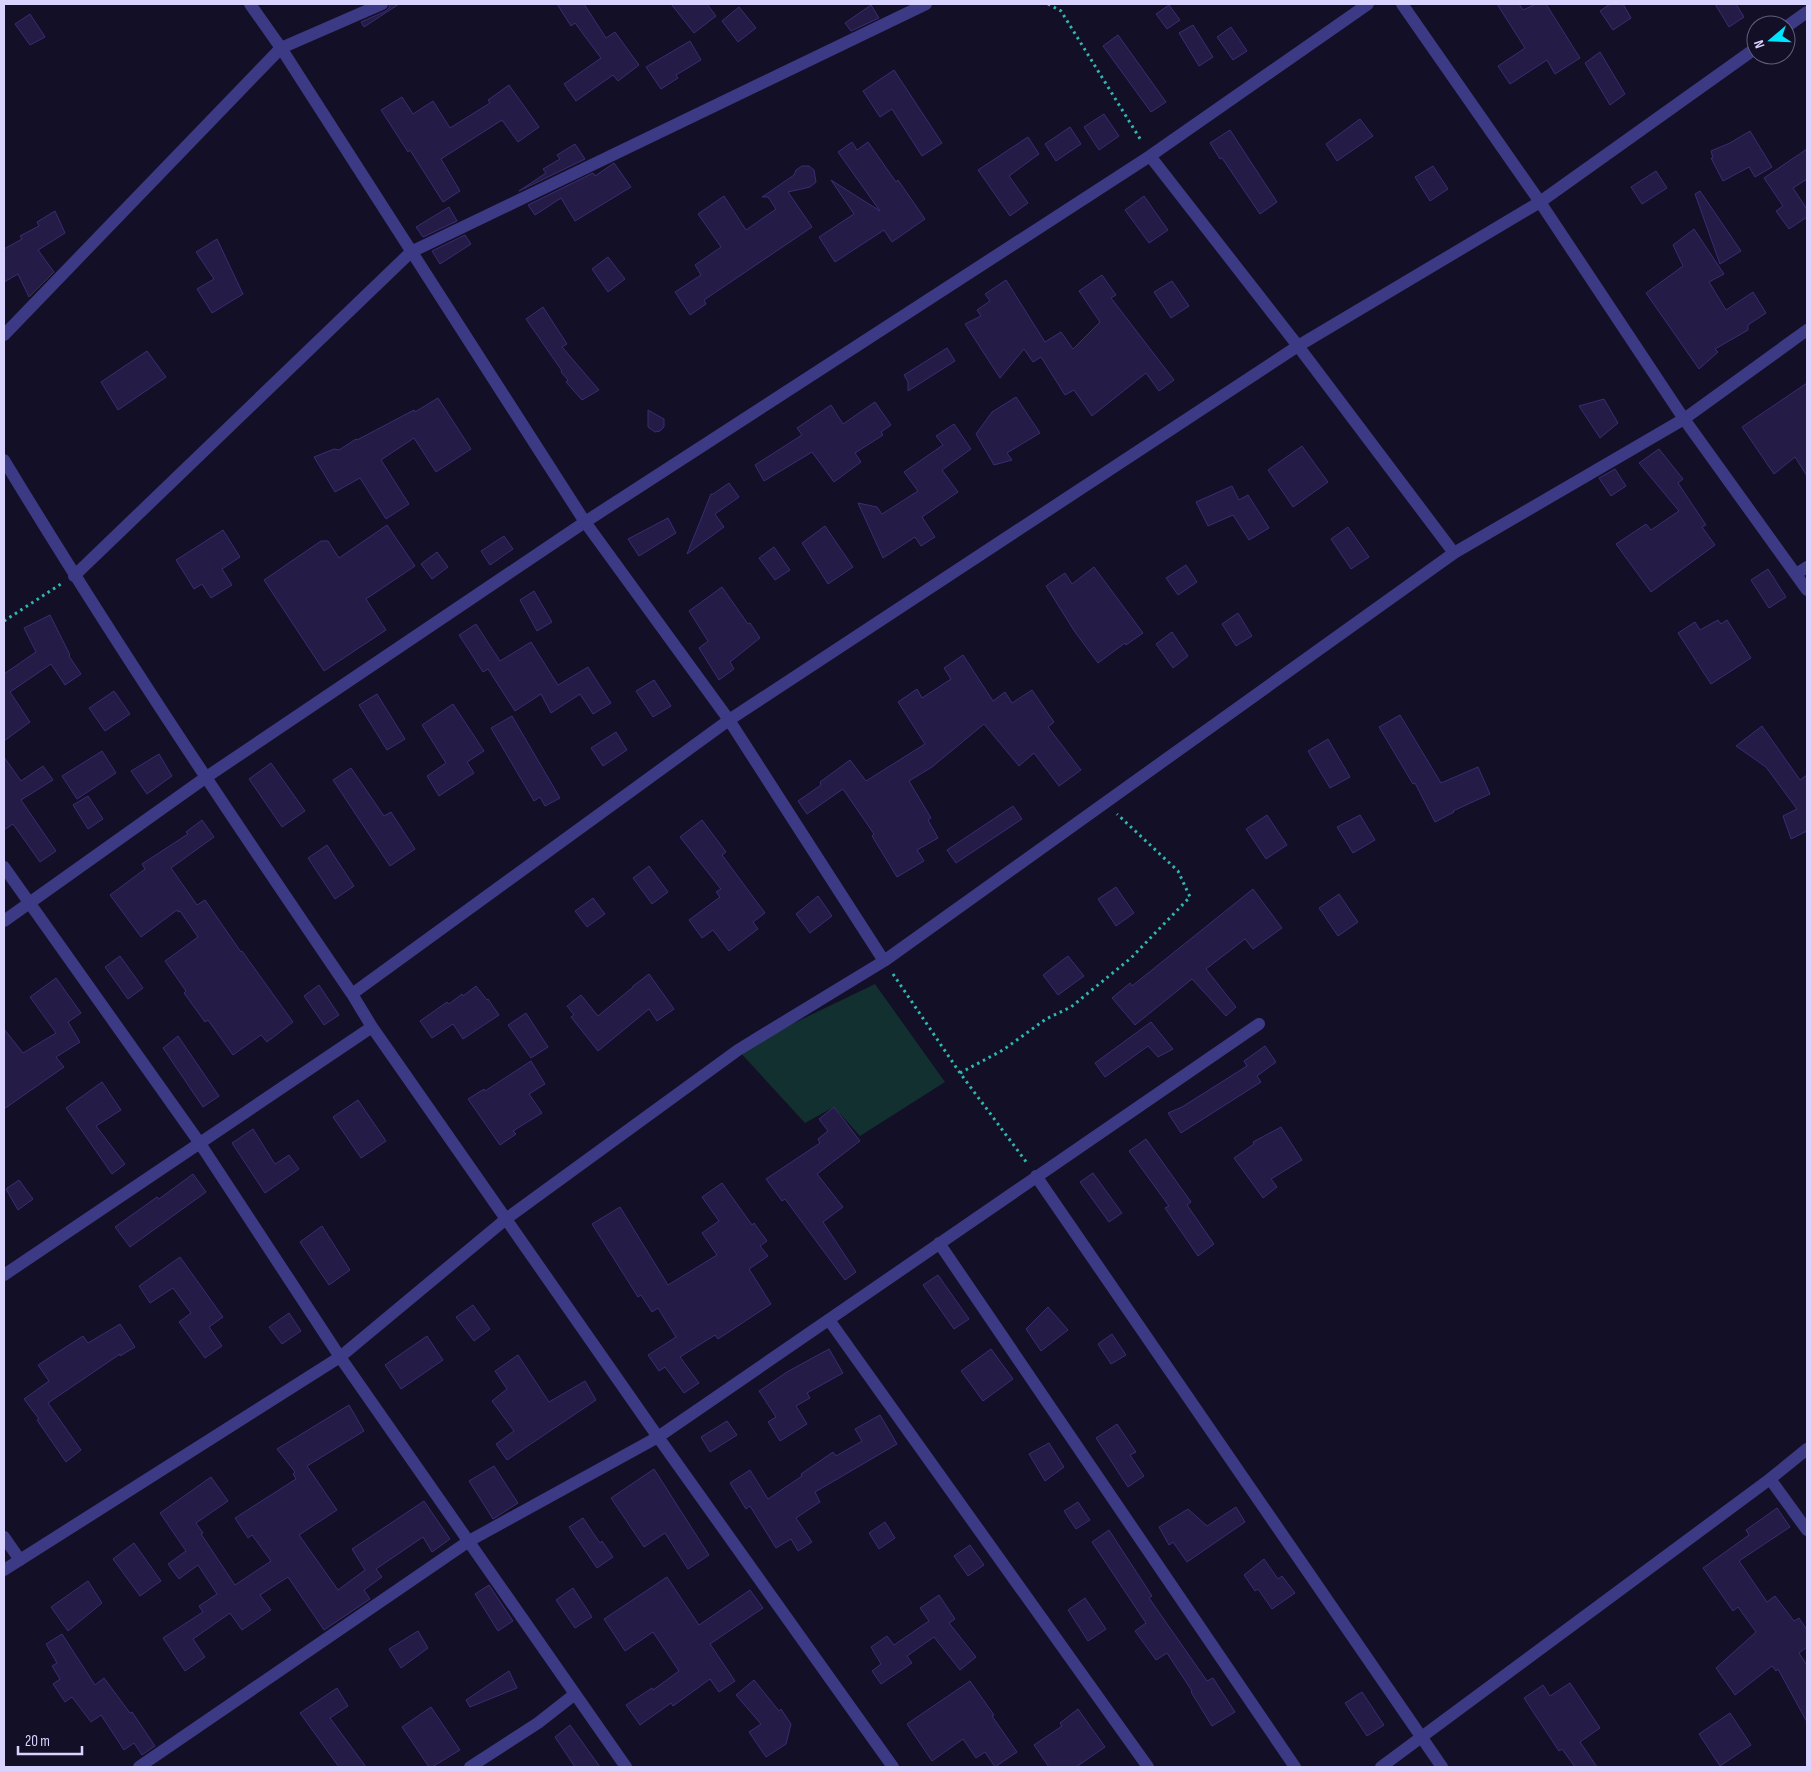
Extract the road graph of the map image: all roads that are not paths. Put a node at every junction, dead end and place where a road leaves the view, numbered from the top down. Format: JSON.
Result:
{"nodes":[{"id":1,"x":250,"y":4,"type":"edge"},
{"id":2,"x":382,"y":4,"type":"edge"},
{"id":3,"x":926,"y":4,"type":"edge"},
{"id":4,"x":1368,"y":4,"type":"edge"},
{"id":5,"x":1402,"y":4,"type":"edge"},
{"id":6,"x":1807,"y":12,"type":"edge"},
{"id":7,"x":1796,"y":20,"type":"edge"},
{"id":8,"x":281,"y":48,"type":"junction"},
{"id":9,"x":1746,"y":55,"type":"edge"},
{"id":10,"x":1150,"y":156,"type":"junction"},
{"id":11,"x":1540,"y":202,"type":"junction"},
{"id":12,"x":411,"y":252,"type":"junction"},
{"id":13,"x":1807,"y":330,"type":"edge"},
{"id":14,"x":4,"y":335,"type":"edge"},
{"id":15,"x":1298,"y":346,"type":"junction"},
{"id":16,"x":1684,"y":419,"type":"junction"},
{"id":17,"x":4,"y":460,"type":"edge"},
{"id":18,"x":585,"y":522,"type":"junction"},
{"id":19,"x":1454,"y":553,"type":"junction"},
{"id":20,"x":1807,"y":567,"type":"edge"},
{"id":21,"x":1796,"y":574,"type":"junction"},
{"id":22,"x":74,"y":576,"type":"junction"},
{"id":23,"x":1807,"y":590,"type":"edge"},
{"id":24,"x":729,"y":720,"type":"junction"},
{"id":25,"x":205,"y":778,"type":"junction"},
{"id":26,"x":4,"y":867,"type":"edge"},
{"id":27,"x":28,"y":904,"type":"junction"},
{"id":28,"x":4,"y":920,"type":"edge"},
{"id":29,"x":884,"y":961,"type":"junction"},
{"id":30,"x":352,"y":994,"type":"junction"},
{"id":31,"x":1259,"y":1024,"type":"dead end"},
{"id":32,"x":372,"y":1027,"type":"junction"},
{"id":33,"x":199,"y":1142,"type":"junction"},
{"id":34,"x":1036,"y":1176,"type":"junction"},
{"id":35,"x":506,"y":1219,"type":"junction"},
{"id":36,"x":939,"y":1243,"type":"junction"},
{"id":37,"x":4,"y":1274,"type":"edge"},
{"id":38,"x":828,"y":1320,"type":"junction"},
{"id":39,"x":340,"y":1357,"type":"junction"},
{"id":40,"x":658,"y":1437,"type":"junction"},
{"id":41,"x":1807,"y":1450,"type":"edge"},
{"id":42,"x":1770,"y":1478,"type":"junction"},
{"id":43,"x":1807,"y":1530,"type":"edge"},
{"id":44,"x":4,"y":1537,"type":"edge"},
{"id":45,"x":468,"y":1540,"type":"junction"},
{"id":46,"x":20,"y":1560,"type":"junction"},
{"id":47,"x":4,"y":1570,"type":"edge"},
{"id":48,"x":575,"y":1694,"type":"junction"},
{"id":49,"x":1422,"y":1737,"type":"junction"},
{"id":50,"x":139,"y":1767,"type":"edge"},
{"id":51,"x":470,"y":1767,"type":"edge"},
{"id":52,"x":626,"y":1767,"type":"edge"},
{"id":53,"x":893,"y":1767,"type":"edge"},
{"id":54,"x":1148,"y":1767,"type":"edge"},
{"id":55,"x":1295,"y":1767,"type":"edge"},
{"id":56,"x":1381,"y":1767,"type":"edge"},
{"id":57,"x":1442,"y":1767,"type":"edge"}],
"edges":[{"from":1,"to":8,"type":"street"},
{"from":2,"to":8,"type":"street"},
{"from":3,"to":12,"type":"street"},
{"from":4,"to":10,"type":"street"},
{"from":5,"to":11,"type":"street"},
{"from":6,"to":7,"type":"street"},
{"from":8,"to":12,"type":"street"},
{"from":8,"to":14,"type":"street"},
{"from":9,"to":11,"type":"street"},
{"from":10,"to":15,"type":"street"},
{"from":10,"to":18,"type":"street"},
{"from":11,"to":15,"type":"street"},
{"from":11,"to":16,"type":"street"},
{"from":12,"to":18,"type":"street"},
{"from":12,"to":22,"type":"street"},
{"from":13,"to":16,"type":"street"},
{"from":15,"to":19,"type":"street"},
{"from":15,"to":24,"type":"street"},
{"from":16,"to":19,"type":"street"},
{"from":16,"to":21,"type":"street"},
{"from":17,"to":22,"type":"street"},
{"from":18,"to":24,"type":"street"},
{"from":18,"to":25,"type":"street"},
{"from":19,"to":29,"type":"street"},
{"from":20,"to":21,"type":"street"},
{"from":21,"to":23,"type":"street"},
{"from":22,"to":25,"type":"street"},
{"from":24,"to":29,"type":"street"},
{"from":24,"to":30,"type":"street"},
{"from":25,"to":27,"type":"street"},
{"from":25,"to":30,"type":"street"},
{"from":26,"to":27,"type":"street"},
{"from":27,"to":28,"type":"street"},
{"from":27,"to":33,"type":"street"},
{"from":29,"to":35,"type":"street"},
{"from":30,"to":32,"type":"street"},
{"from":31,"to":34,"type":"street"},
{"from":32,"to":33,"type":"street"},
{"from":32,"to":35,"type":"street"},
{"from":33,"to":37,"type":"street"},
{"from":33,"to":39,"type":"street"},
{"from":34,"to":36,"type":"street"},
{"from":34,"to":49,"type":"street"},
{"from":35,"to":39,"type":"street"},
{"from":35,"to":40,"type":"street"},
{"from":36,"to":38,"type":"street"},
{"from":36,"to":55,"type":"street"},
{"from":38,"to":40,"type":"street"},
{"from":38,"to":54,"type":"street"},
{"from":39,"to":45,"type":"street"},
{"from":39,"to":46,"type":"street"},
{"from":40,"to":45,"type":"street"},
{"from":40,"to":53,"type":"street"},
{"from":41,"to":42,"type":"street"},
{"from":42,"to":43,"type":"street"},
{"from":42,"to":49,"type":"street"},
{"from":44,"to":46,"type":"street"},
{"from":45,"to":48,"type":"street"},
{"from":45,"to":50,"type":"street"},
{"from":46,"to":47,"type":"street"},
{"from":48,"to":51,"type":"street"},
{"from":48,"to":52,"type":"street"},
{"from":49,"to":56,"type":"street"},
{"from":49,"to":57,"type":"street"}]}
